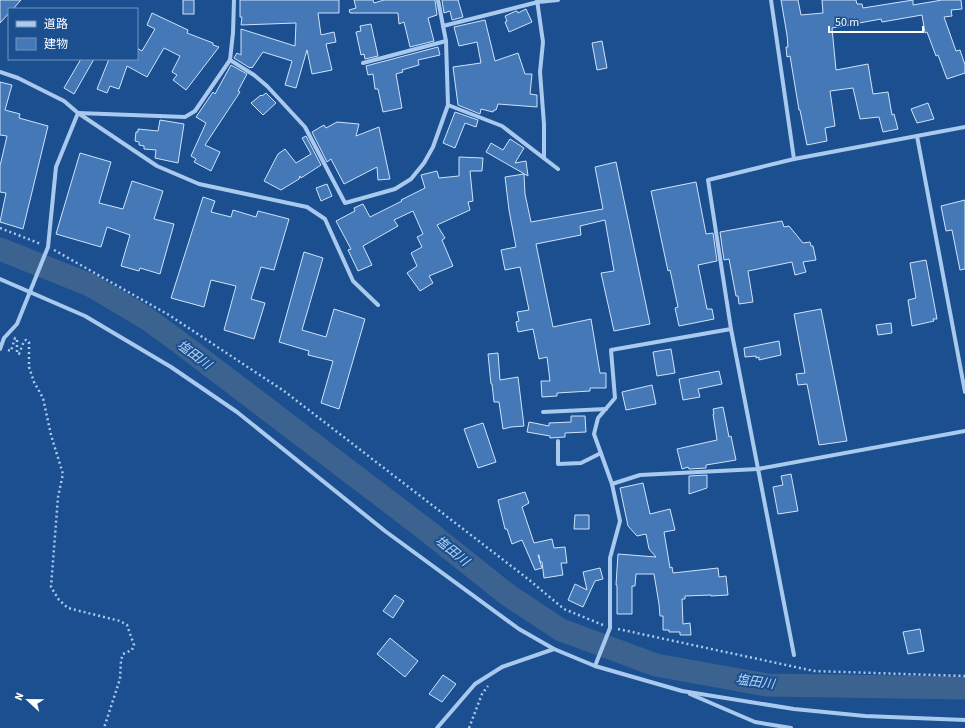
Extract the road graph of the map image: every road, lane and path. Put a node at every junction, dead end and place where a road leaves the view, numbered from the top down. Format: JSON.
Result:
{"nodes":[{"id":1,"x":234,"y":0,"type":"edge"},
{"id":2,"x":438,"y":0,"type":"edge"},
{"id":3,"x":558,"y":0,"type":"edge"},
{"id":4,"x":771,"y":0,"type":"edge"},
{"id":5,"x":537,"y":1,"type":"edge"},
{"id":6,"x":443,"y":26,"type":"junction"},
{"id":7,"x":446,"y":42,"type":"junction"},
{"id":8,"x":230,"y":60,"type":"junction"},
{"id":9,"x":363,"y":63,"type":"dead end"},
{"id":10,"x":0,"y":72,"type":"edge"},
{"id":11,"x":448,"y":105,"type":"junction"},
{"id":12,"x":78,"y":113,"type":"junction"},
{"id":13,"x":965,"y":127,"type":"edge"},
{"id":14,"x":917,"y":136,"type":"junction"},
{"id":15,"x":544,"y":158,"type":"junction"},
{"id":16,"x":794,"y":159,"type":"junction"},
{"id":17,"x":558,"y":169,"type":"dead end"},
{"id":18,"x":0,"y":228,"type":"edge"},
{"id":19,"x":48,"y":247,"type":"junction"},
{"id":20,"x":0,"y":279,"type":"edge"},
{"id":21,"x":30,"y":291,"type":"junction"},
{"id":22,"x":378,"y":305,"type":"dead end"},
{"id":23,"x":731,"y":329,"type":"junction"},
{"id":24,"x":4,"y":338,"type":"junction"},
{"id":25,"x":0,"y":349,"type":"edge"},
{"id":26,"x":965,"y":392,"type":"edge"},
{"id":27,"x":606,"y":409,"type":"junction"},
{"id":28,"x":543,"y":412,"type":"dead end"},
{"id":29,"x":965,"y":431,"type":"edge"},
{"id":30,"x":558,"y":441,"type":"dead end"},
{"id":31,"x":601,"y":453,"type":"junction"},
{"id":32,"x":758,"y":469,"type":"junction"},
{"id":33,"x":612,"y":484,"type":"junction"},
{"id":34,"x":610,"y":628,"type":"junction"},
{"id":35,"x":554,"y":649,"type":"junction"},
{"id":36,"x":794,"y":655,"type":"dead end"},
{"id":37,"x":595,"y":666,"type":"junction"},
{"id":38,"x":965,"y":676,"type":"edge"},
{"id":39,"x":490,"y":683,"type":"dead end"},
{"id":40,"x":682,"y":691,"type":"junction"},
{"id":41,"x":965,"y":720,"type":"edge"},
{"id":42,"x":104,"y":728,"type":"edge"},
{"id":43,"x":437,"y":728,"type":"edge"},
{"id":44,"x":469,"y":728,"type":"edge"},
{"id":45,"x":791,"y":728,"type":"edge"}],
"edges":[{"from":1,"to":8,"type":"street"},
{"from":2,"to":6,"type":"street"},
{"from":3,"to":5,"type":"street"},
{"from":4,"to":16,"type":"street"},
{"from":5,"to":6,"type":"street"},
{"from":5,"to":15,"type":"street"},
{"from":6,"to":7,"type":"street"},
{"from":7,"to":9,"type":"street"},
{"from":7,"to":11,"type":"street"},
{"from":8,"to":11,"type":"street"},
{"from":8,"to":12,"type":"street"},
{"from":10,"to":12,"type":"street"},
{"from":11,"to":15,"type":"street"},
{"from":12,"to":19,"type":"street"},
{"from":12,"to":22,"type":"street"},
{"from":13,"to":14,"type":"street"},
{"from":14,"to":16,"type":"street"},
{"from":14,"to":26,"type":"street"},
{"from":15,"to":17,"type":"street"},
{"from":16,"to":23,"type":"street"},
{"from":18,"to":19,"type":"path"},
{"from":19,"to":21,"type":"street"},
{"from":19,"to":34,"type":"path"},
{"from":20,"to":21,"type":"street"},
{"from":21,"to":24,"type":"street"},
{"from":21,"to":35,"type":"street"},
{"from":23,"to":27,"type":"street"},
{"from":23,"to":32,"type":"street"},
{"from":24,"to":25,"type":"street"},
{"from":24,"to":42,"type":"path"},
{"from":27,"to":28,"type":"street"},
{"from":27,"to":31,"type":"street"},
{"from":29,"to":32,"type":"street"},
{"from":30,"to":31,"type":"street"},
{"from":31,"to":33,"type":"street"},
{"from":32,"to":33,"type":"street"},
{"from":32,"to":36,"type":"street"},
{"from":33,"to":34,"type":"street"},
{"from":34,"to":37,"type":"street"},
{"from":34,"to":38,"type":"path"},
{"from":35,"to":37,"type":"street"},
{"from":35,"to":43,"type":"street"},
{"from":37,"to":40,"type":"street"},
{"from":39,"to":44,"type":"path"},
{"from":40,"to":41,"type":"street"},
{"from":40,"to":45,"type":"street"}]}
